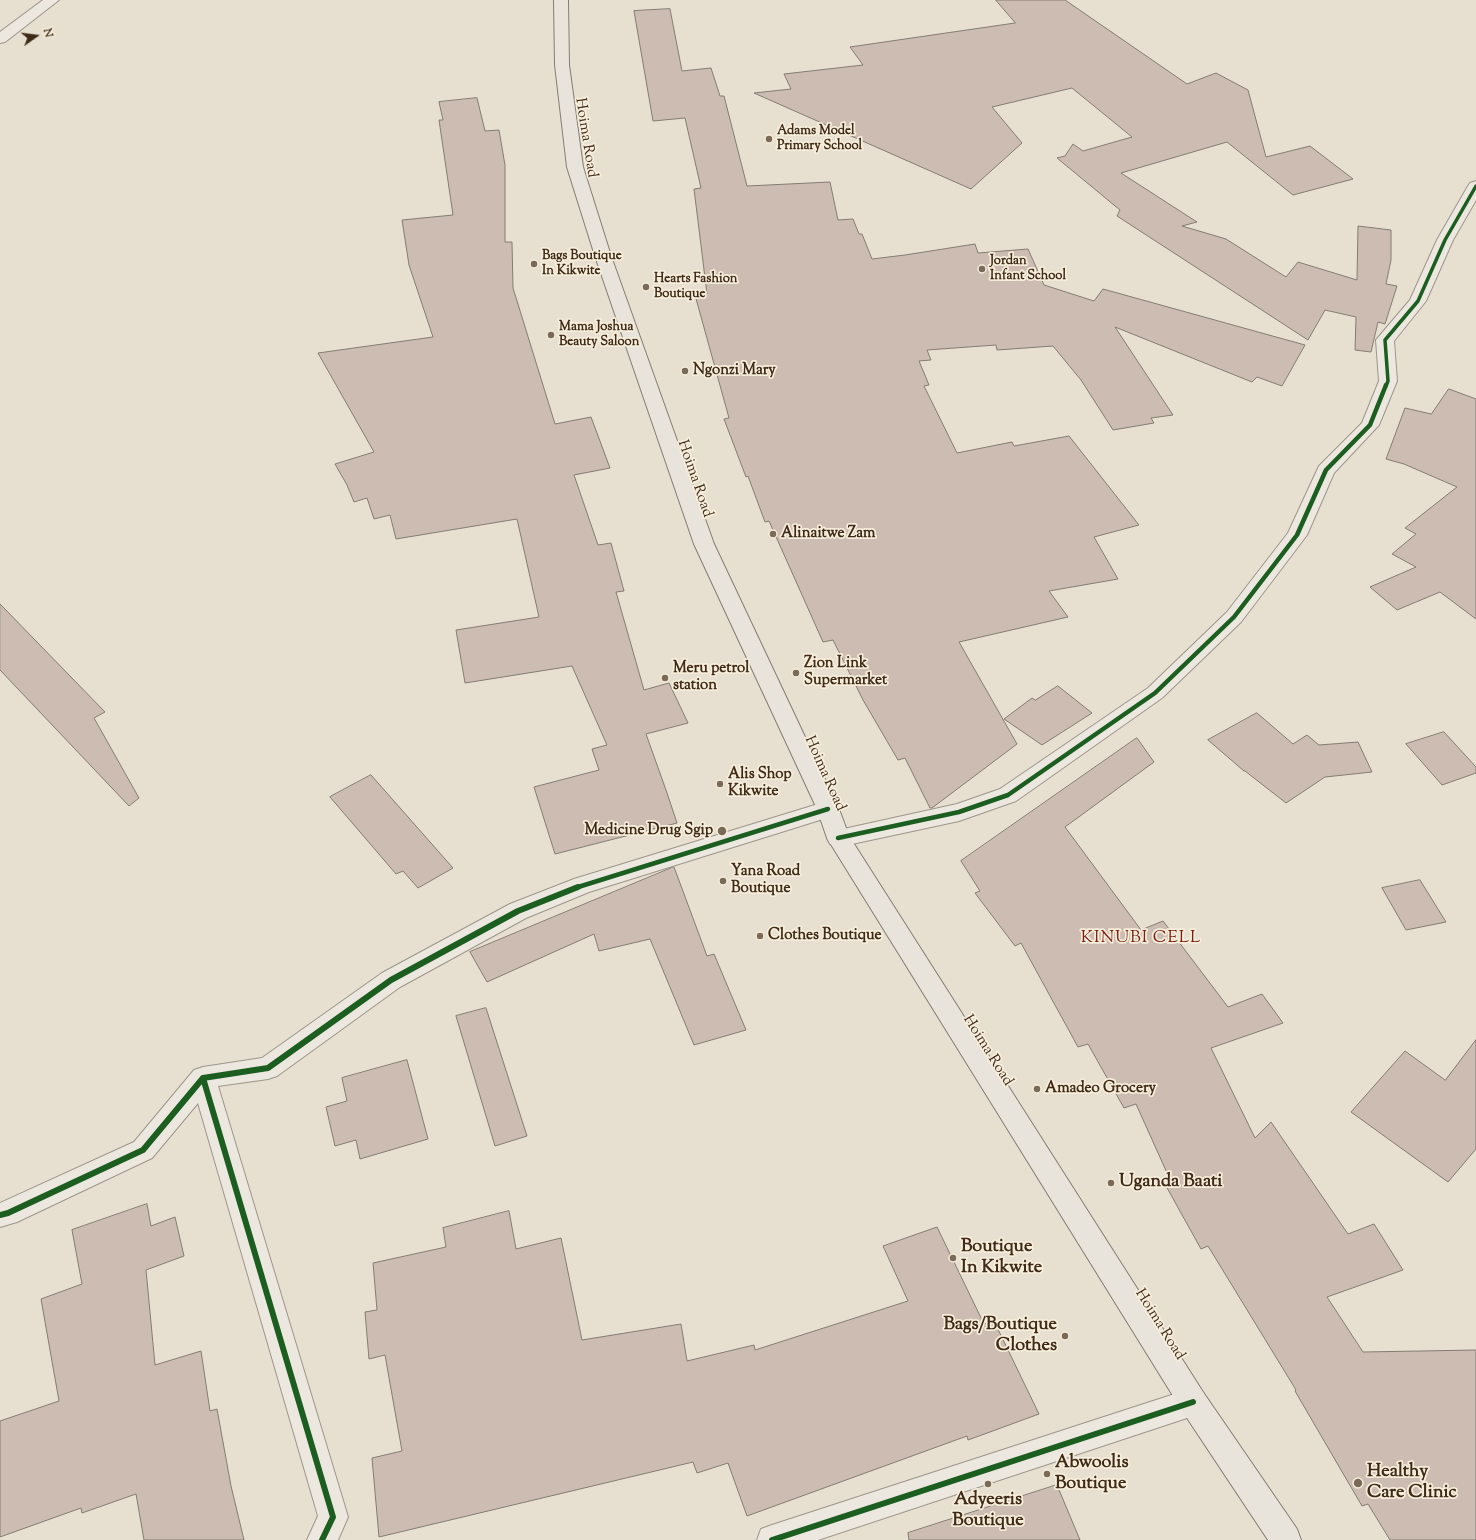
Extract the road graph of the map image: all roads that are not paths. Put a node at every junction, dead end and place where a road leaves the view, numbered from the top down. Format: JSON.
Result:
{"nodes":[{"id":1,"x":52,"y":0,"type":"edge"},
{"id":2,"x":560,"y":0,"type":"edge"},
{"id":3,"x":0,"y":39,"type":"edge"},
{"id":4,"x":1476,"y":186,"type":"edge"},
{"id":5,"x":828,"y":809,"type":"junction"},
{"id":6,"x":838,"y":838,"type":"junction"},
{"id":7,"x":203,"y":1078,"type":"junction"},
{"id":8,"x":0,"y":1215,"type":"edge"},
{"id":9,"x":1193,"y":1402,"type":"junction"},
{"id":10,"x":322,"y":1540,"type":"edge"},
{"id":11,"x":772,"y":1540,"type":"edge"},
{"id":12,"x":1286,"y":1540,"type":"edge"}],
"edges":[{"from":1,"to":3,"type":"street"},
{"from":2,"to":5,"type":"main road","name":"Hoima Road"},
{"from":4,"to":6,"type":"street"},
{"from":5,"to":6,"type":"main road","name":"Hoima Road"},
{"from":5,"to":7,"type":"street"},
{"from":6,"to":9,"type":"main road","name":"Hoima Road"},
{"from":7,"to":8,"type":"street"},
{"from":7,"to":10,"type":"street"},
{"from":9,"to":11,"type":"street"},
{"from":9,"to":12,"type":"main road","name":"Hoima Road"}]}
